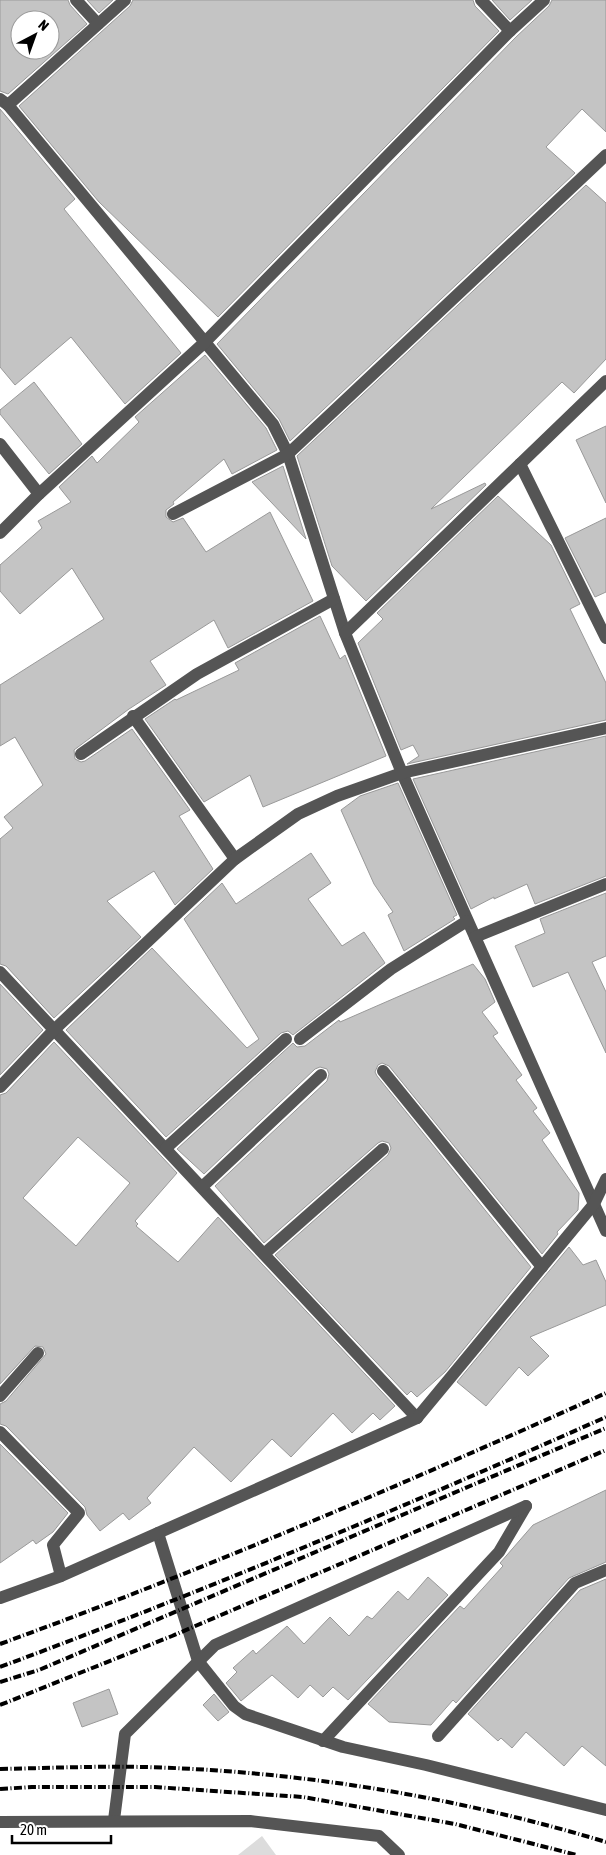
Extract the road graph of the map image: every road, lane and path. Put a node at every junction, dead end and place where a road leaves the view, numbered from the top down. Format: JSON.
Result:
{"nodes":[{"id":1,"x":76,"y":0,"type":"edge"},
{"id":2,"x":126,"y":0,"type":"edge"},
{"id":3,"x":481,"y":0,"type":"edge"},
{"id":4,"x":544,"y":0,"type":"edge"},
{"id":5,"x":98,"y":24,"type":"junction"},
{"id":6,"x":510,"y":31,"type":"junction"},
{"id":7,"x":4,"y":102,"type":"edge"},
{"id":8,"x":606,"y":155,"type":"edge"},
{"id":9,"x":205,"y":342,"type":"junction"},
{"id":10,"x":606,"y":381,"type":"edge"},
{"id":11,"x":0,"y":444,"type":"edge"},
{"id":12,"x":288,"y":454,"type":"junction"},
{"id":13,"x":520,"y":464,"type":"junction"},
{"id":14,"x":39,"y":494,"type":"junction"},
{"id":15,"x":173,"y":514,"type":"dead end"},
{"id":16,"x":0,"y":533,"type":"edge"},
{"id":17,"x":334,"y":599,"type":"junction"},
{"id":18,"x":345,"y":632,"type":"junction"},
{"id":19,"x":606,"y":638,"type":"edge"},
{"id":20,"x":133,"y":716,"type":"junction"},
{"id":21,"x":606,"y":728,"type":"edge"},
{"id":22,"x":81,"y":754,"type":"dead end"},
{"id":23,"x":402,"y":773,"type":"junction"},
{"id":24,"x":235,"y":859,"type":"junction"},
{"id":25,"x":606,"y":884,"type":"edge"},
{"id":26,"x":466,"y":921,"type":"junction"},
{"id":27,"x":475,"y":937,"type":"junction"},
{"id":28,"x":0,"y":972,"type":"edge"},
{"id":29,"x":55,"y":1029,"type":"junction"},
{"id":30,"x":286,"y":1039,"type":"dead end"},
{"id":31,"x":300,"y":1039,"type":"dead end"},
{"id":32,"x":383,"y":1072,"type":"dead end"},
{"id":33,"x":321,"y":1075,"type":"dead end"},
{"id":34,"x":0,"y":1087,"type":"edge"},
{"id":35,"x":166,"y":1148,"type":"junction"},
{"id":36,"x":383,"y":1149,"type":"dead end"},
{"id":37,"x":606,"y":1179,"type":"edge"},
{"id":38,"x":202,"y":1187,"type":"junction"},
{"id":39,"x":594,"y":1204,"type":"junction"},
{"id":40,"x":606,"y":1231,"type":"edge"},
{"id":41,"x":264,"y":1254,"type":"junction"},
{"id":42,"x":542,"y":1266,"type":"junction"},
{"id":43,"x":38,"y":1353,"type":"dead end"},
{"id":44,"x":0,"y":1396,"type":"edge"},
{"id":45,"x":417,"y":1418,"type":"junction"},
{"id":46,"x":0,"y":1432,"type":"edge"},
{"id":47,"x":158,"y":1533,"type":"junction"},
{"id":48,"x":606,"y":1570,"type":"edge"},
{"id":49,"x":62,"y":1576,"type":"junction"},
{"id":50,"x":0,"y":1598,"type":"edge"},
{"id":51,"x":198,"y":1661,"type":"junction"},
{"id":52,"x":438,"y":1736,"type":"dead end"},
{"id":53,"x":323,"y":1740,"type":"junction"},
{"id":54,"x":606,"y":1810,"type":"edge"},
{"id":55,"x":114,"y":1820,"type":"junction"},
{"id":56,"x":0,"y":1822,"type":"edge"},
{"id":57,"x":399,"y":1855,"type":"edge"}],
"edges":[{"from":1,"to":5,"type":"street"},
{"from":2,"to":5,"type":"street"},
{"from":3,"to":6,"type":"street"},
{"from":4,"to":6,"type":"street"},
{"from":5,"to":7,"type":"street"},
{"from":6,"to":9,"type":"street"},
{"from":7,"to":9,"type":"street"},
{"from":8,"to":12,"type":"street"},
{"from":9,"to":12,"type":"street"},
{"from":9,"to":14,"type":"street"},
{"from":10,"to":13,"type":"street"},
{"from":11,"to":14,"type":"street"},
{"from":12,"to":15,"type":"street"},
{"from":12,"to":17,"type":"street"},
{"from":13,"to":18,"type":"street"},
{"from":13,"to":19,"type":"street"},
{"from":14,"to":16,"type":"street"},
{"from":17,"to":18,"type":"street"},
{"from":17,"to":20,"type":"street"},
{"from":18,"to":23,"type":"street"},
{"from":20,"to":22,"type":"street"},
{"from":20,"to":24,"type":"street"},
{"from":21,"to":23,"type":"street"},
{"from":23,"to":24,"type":"street"},
{"from":23,"to":26,"type":"street"},
{"from":24,"to":29,"type":"street"},
{"from":25,"to":27,"type":"street"},
{"from":26,"to":27,"type":"street"},
{"from":26,"to":31,"type":"street"},
{"from":27,"to":39,"type":"street"},
{"from":28,"to":29,"type":"street"},
{"from":29,"to":34,"type":"street"},
{"from":29,"to":35,"type":"street"},
{"from":30,"to":35,"type":"street"},
{"from":32,"to":42,"type":"street"},
{"from":33,"to":38,"type":"street"},
{"from":35,"to":38,"type":"street"},
{"from":36,"to":41,"type":"street"},
{"from":37,"to":39,"type":"street"},
{"from":38,"to":41,"type":"street"},
{"from":39,"to":40,"type":"street"},
{"from":39,"to":42,"type":"street"},
{"from":41,"to":45,"type":"street"},
{"from":42,"to":45,"type":"street"},
{"from":43,"to":44,"type":"street"},
{"from":45,"to":47,"type":"street"},
{"from":46,"to":49,"type":"street"},
{"from":47,"to":49,"type":"street"},
{"from":47,"to":51,"type":"street"},
{"from":48,"to":52,"type":"street"},
{"from":49,"to":50,"type":"street"},
{"from":51,"to":53,"type":"street"},
{"from":51,"to":53,"type":"street"},
{"from":51,"to":55,"type":"street"},
{"from":53,"to":54,"type":"street"},
{"from":55,"to":56,"type":"street"},
{"from":55,"to":57,"type":"street"}]}
